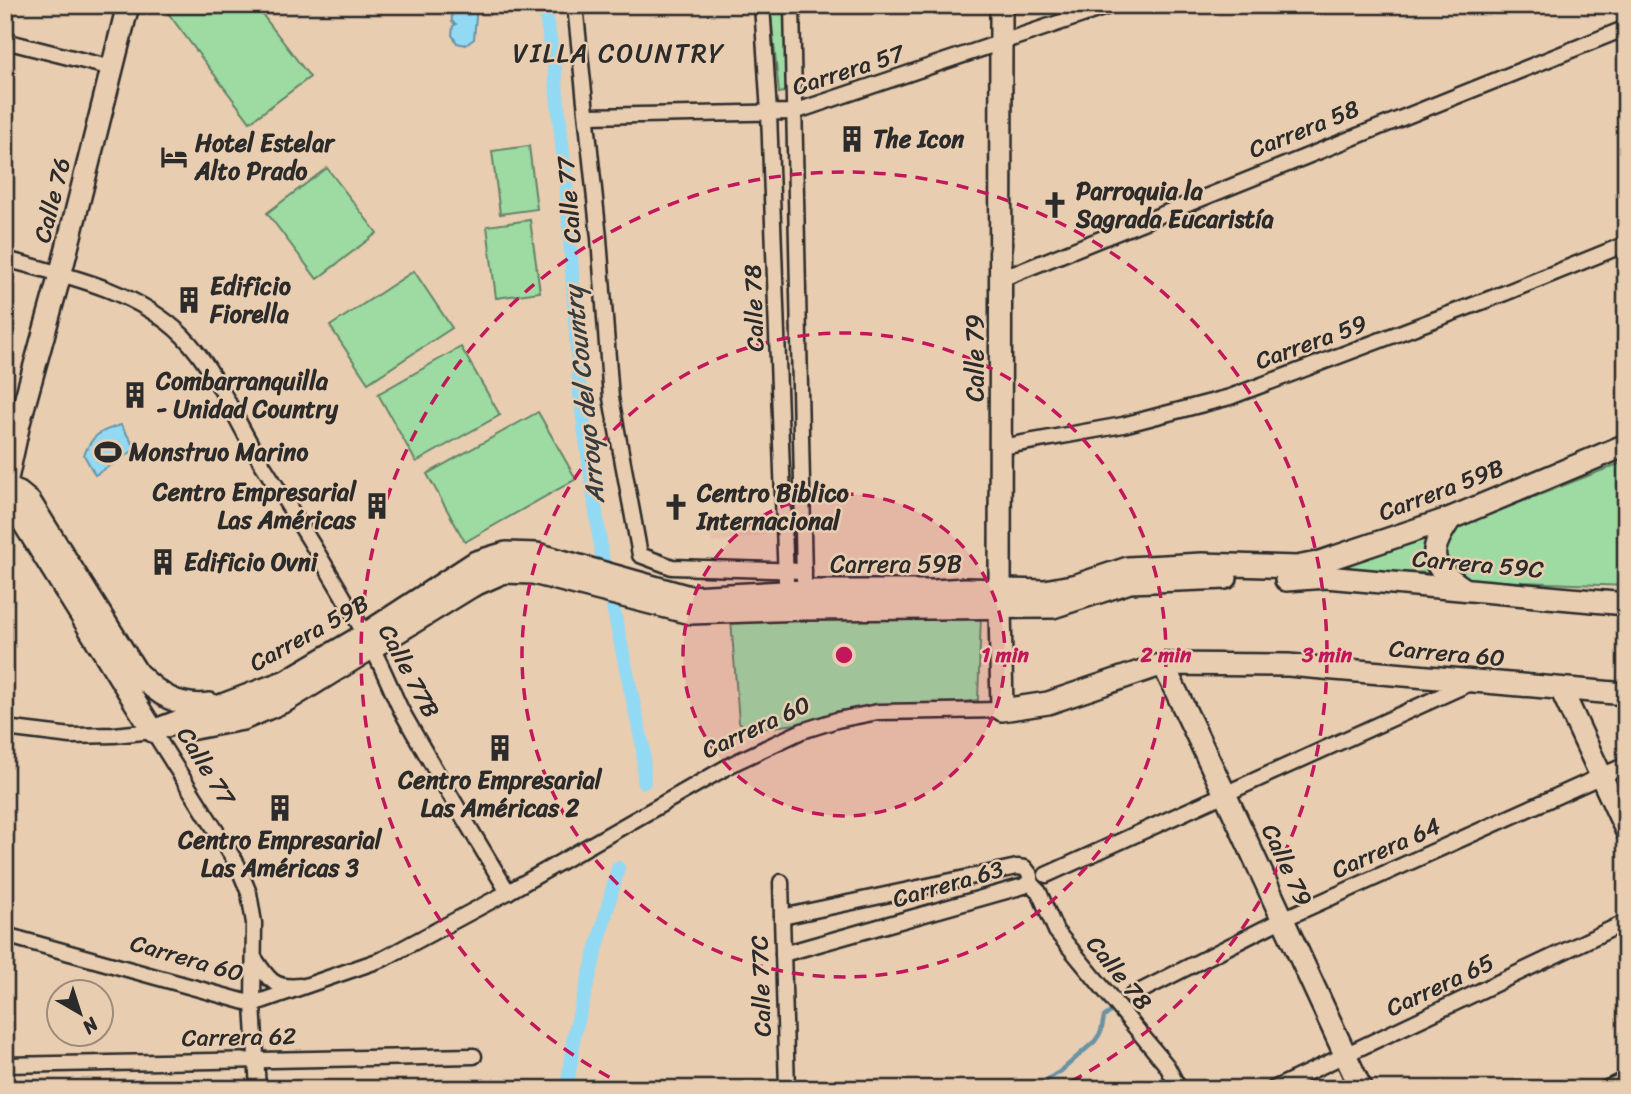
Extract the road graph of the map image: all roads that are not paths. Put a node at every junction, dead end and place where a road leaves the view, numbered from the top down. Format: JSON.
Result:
{"nodes":[{"id":1,"x":128,"y":5,"type":"edge"},
{"id":2,"x":575,"y":5,"type":"edge"},
{"id":3,"x":762,"y":5,"type":"edge"},
{"id":4,"x":792,"y":5,"type":"edge"},
{"id":5,"x":1001,"y":5,"type":"edge"},
{"id":6,"x":1112,"y":5,"type":"edge"},
{"id":7,"x":1626,"y":28,"type":"edge"},
{"id":8,"x":5,"y":41,"type":"edge"},
{"id":9,"x":1002,"y":44,"type":"junction"},
{"id":10,"x":112,"y":68,"type":"junction"},
{"id":11,"x":794,"y":112,"type":"junction"},
{"id":12,"x":769,"y":113,"type":"junction"},
{"id":13,"x":587,"y":116,"type":"junction"},
{"id":14,"x":1626,"y":244,"type":"edge"},
{"id":15,"x":5,"y":259,"type":"edge"},
{"id":16,"x":60,"y":274,"type":"junction"},
{"id":17,"x":1001,"y":279,"type":"junction"},
{"id":18,"x":1626,"y":445,"type":"edge"},
{"id":19,"x":1001,"y":447,"type":"junction"},
{"id":20,"x":5,"y":488,"type":"edge"},
{"id":21,"x":5,"y":507,"type":"edge"},
{"id":22,"x":1451,"y":518,"type":"junction"},
{"id":23,"x":1201,"y":571,"type":"junction"},
{"id":24,"x":1326,"y":577,"type":"joint"},
{"id":25,"x":1463,"y":589,"type":"junction"},
{"id":26,"x":795,"y":590,"type":"junction"},
{"id":27,"x":1000,"y":600,"type":"junction"},
{"id":28,"x":1626,"y":604,"type":"edge"},
{"id":29,"x":368,"y":642,"type":"junction"},
{"id":30,"x":1163,"y":664,"type":"junction"},
{"id":31,"x":1475,"y":681,"type":"junction"},
{"id":32,"x":1561,"y":689,"type":"junction"},
{"id":33,"x":1626,"y":694,"type":"edge"},
{"id":34,"x":229,"y":702,"type":"junction"},
{"id":35,"x":1002,"y":710,"type":"junction"},
{"id":36,"x":5,"y":728,"type":"edge"},
{"id":37,"x":153,"y":731,"type":"junction"},
{"id":38,"x":1626,"y":765,"type":"edge"},
{"id":39,"x":1601,"y":776,"type":"junction"},
{"id":40,"x":1225,"y":794,"type":"junction"},
{"id":41,"x":1626,"y":830,"type":"edge"},
{"id":42,"x":1046,"y":875,"type":"dead end"},
{"id":43,"x":781,"y":882,"type":"dead end"},
{"id":44,"x":1030,"y":882,"type":"junction"},
{"id":45,"x":508,"y":892,"type":"junction"},
{"id":46,"x":782,"y":917,"type":"junction"},
{"id":47,"x":1283,"y":919,"type":"junction"},
{"id":48,"x":1626,"y":922,"type":"edge"},
{"id":49,"x":5,"y":935,"type":"edge"},
{"id":50,"x":783,"y":954,"type":"junction"},
{"id":51,"x":255,"y":959,"type":"junction"},
{"id":52,"x":312,"y":985,"type":"junction"},
{"id":53,"x":1131,"y":996,"type":"dead end"},
{"id":54,"x":253,"y":1004,"type":"junction"},
{"id":55,"x":1345,"y":1055,"type":"junction"},
{"id":56,"x":474,"y":1056,"type":"dead end"},
{"id":57,"x":256,"y":1060,"type":"junction"},
{"id":58,"x":5,"y":1065,"type":"edge"},
{"id":59,"x":1626,"y":1079,"type":"edge"},
{"id":60,"x":258,"y":1089,"type":"edge"},
{"id":61,"x":787,"y":1089,"type":"edge"},
{"id":62,"x":1179,"y":1089,"type":"edge"},
{"id":63,"x":1273,"y":1089,"type":"edge"},
{"id":64,"x":1361,"y":1089,"type":"edge"},
{"id":65,"x":1605,"y":1089,"type":"edge"}],
"edges":[{"from":1,"to":10,"type":"street","name":"Calle 76"},
{"from":2,"to":13,"type":"street","name":"Calle 77"},
{"from":3,"to":12,"type":"street","name":"Calle 78"},
{"from":4,"to":11,"type":"street","name":"Calle 78"},
{"from":5,"to":9,"type":"street","name":"Calle 79"},
{"from":6,"to":9,"type":"street","name":"Carrera 57"},
{"from":7,"to":17,"type":"street","name":"Carrera 58"},
{"from":8,"to":10,"type":"street"},
{"from":9,"to":11,"type":"street","name":"Carrera 57"},
{"from":9,"to":17,"type":"street","name":"Calle 79"},
{"from":10,"to":16,"type":"street","name":"Calle 76"},
{"from":11,"to":12,"type":"street","name":"Carrera 57"},
{"from":11,"to":26,"type":"street","name":"Calle 78"},
{"from":12,"to":13,"type":"street","name":"Carrera 57"},
{"from":12,"to":26,"type":"street","name":"Calle 78"},
{"from":13,"to":26,"type":"street","name":"Calle 77"},
{"from":14,"to":19,"type":"street","name":"Carrera 59"},
{"from":15,"to":16,"type":"street"},
{"from":16,"to":20,"type":"street","name":"Calle 76"},
{"from":16,"to":29,"type":"street","name":"Calle 77B"},
{"from":17,"to":19,"type":"street","name":"Calle 79"},
{"from":18,"to":22,"type":"street","name":"Carrera 59B"},
{"from":19,"to":27,"type":"street","name":"Calle 79"},
{"from":20,"to":34,"type":"street","name":"Calle 77"},
{"from":21,"to":37,"type":"street","name":"Calle 77"},
{"from":22,"to":23,"type":"street","name":"Carrera 59B"},
{"from":22,"to":25,"type":"street"},
{"from":23,"to":24,"type":"street","name":"Carrera 59B"},
{"from":23,"to":27,"type":"street","name":"Carrera 59B"},
{"from":24,"to":25,"type":"street","name":"Carrera 59C"},
{"from":25,"to":28,"type":"street","name":"Carrera 59C"},
{"from":26,"to":27,"type":"street","name":"Carrera 59B"},
{"from":26,"to":29,"type":"street","name":"Carrera 59B"},
{"from":27,"to":35,"type":"street","name":"Calle 79"},
{"from":29,"to":34,"type":"street","name":"Carrera 59B"},
{"from":29,"to":37,"type":"street","name":"Carrera 59B"},
{"from":29,"to":45,"type":"street","name":"Calle 77B"},
{"from":30,"to":31,"type":"street","name":"Carrera 60"},
{"from":30,"to":35,"type":"street","name":"Carrera 60"},
{"from":30,"to":40,"type":"street","name":"Calle 79"},
{"from":31,"to":32,"type":"street","name":"Carrera 60"},
{"from":31,"to":40,"type":"street"},
{"from":32,"to":33,"type":"street","name":"Carrera 60"},
{"from":32,"to":39,"type":"street"},
{"from":34,"to":37,"type":"street","name":"Carrera 59B"},
{"from":35,"to":45,"type":"street","name":"Carrera 60"},
{"from":36,"to":37,"type":"street"},
{"from":37,"to":51,"type":"street","name":"Calle 77"},
{"from":38,"to":39,"type":"street","name":"Carrera 64"},
{"from":39,"to":41,"type":"street"},
{"from":39,"to":47,"type":"street","name":"Carrera 64"},
{"from":40,"to":42,"type":"street"},
{"from":40,"to":47,"type":"street","name":"Calle 79"},
{"from":43,"to":46,"type":"street","name":"Calle 77C"},
{"from":44,"to":46,"type":"street","name":"Carrera 63"},
{"from":44,"to":50,"type":"street","name":"Carrera 63"},
{"from":44,"to":62,"type":"street","name":"Calle 78"},
{"from":45,"to":52,"type":"street","name":"Carrera 60"},
{"from":46,"to":50,"type":"street","name":"Calle 77C"},
{"from":47,"to":53,"type":"street","name":"Carrera 64"},
{"from":47,"to":55,"type":"street","name":"Calle 79"},
{"from":48,"to":55,"type":"street","name":"Carrera 65"},
{"from":49,"to":54,"type":"street","name":"Carrera 60"},
{"from":50,"to":61,"type":"street","name":"Calle 77C"},
{"from":51,"to":52,"type":"street"},
{"from":51,"to":54,"type":"street","name":"Calle 77"},
{"from":52,"to":54,"type":"street","name":"Carrera 60"},
{"from":54,"to":57,"type":"street","name":"Calle 77"},
{"from":55,"to":63,"type":"street","name":"Carrera 65"},
{"from":55,"to":64,"type":"street","name":"Calle 79"},
{"from":56,"to":57,"type":"street","name":"Carrera 62"},
{"from":57,"to":58,"type":"street","name":"Carrera 62"},
{"from":57,"to":60,"type":"street","name":"Calle 77"},
{"from":59,"to":65,"type":"street"}]}
